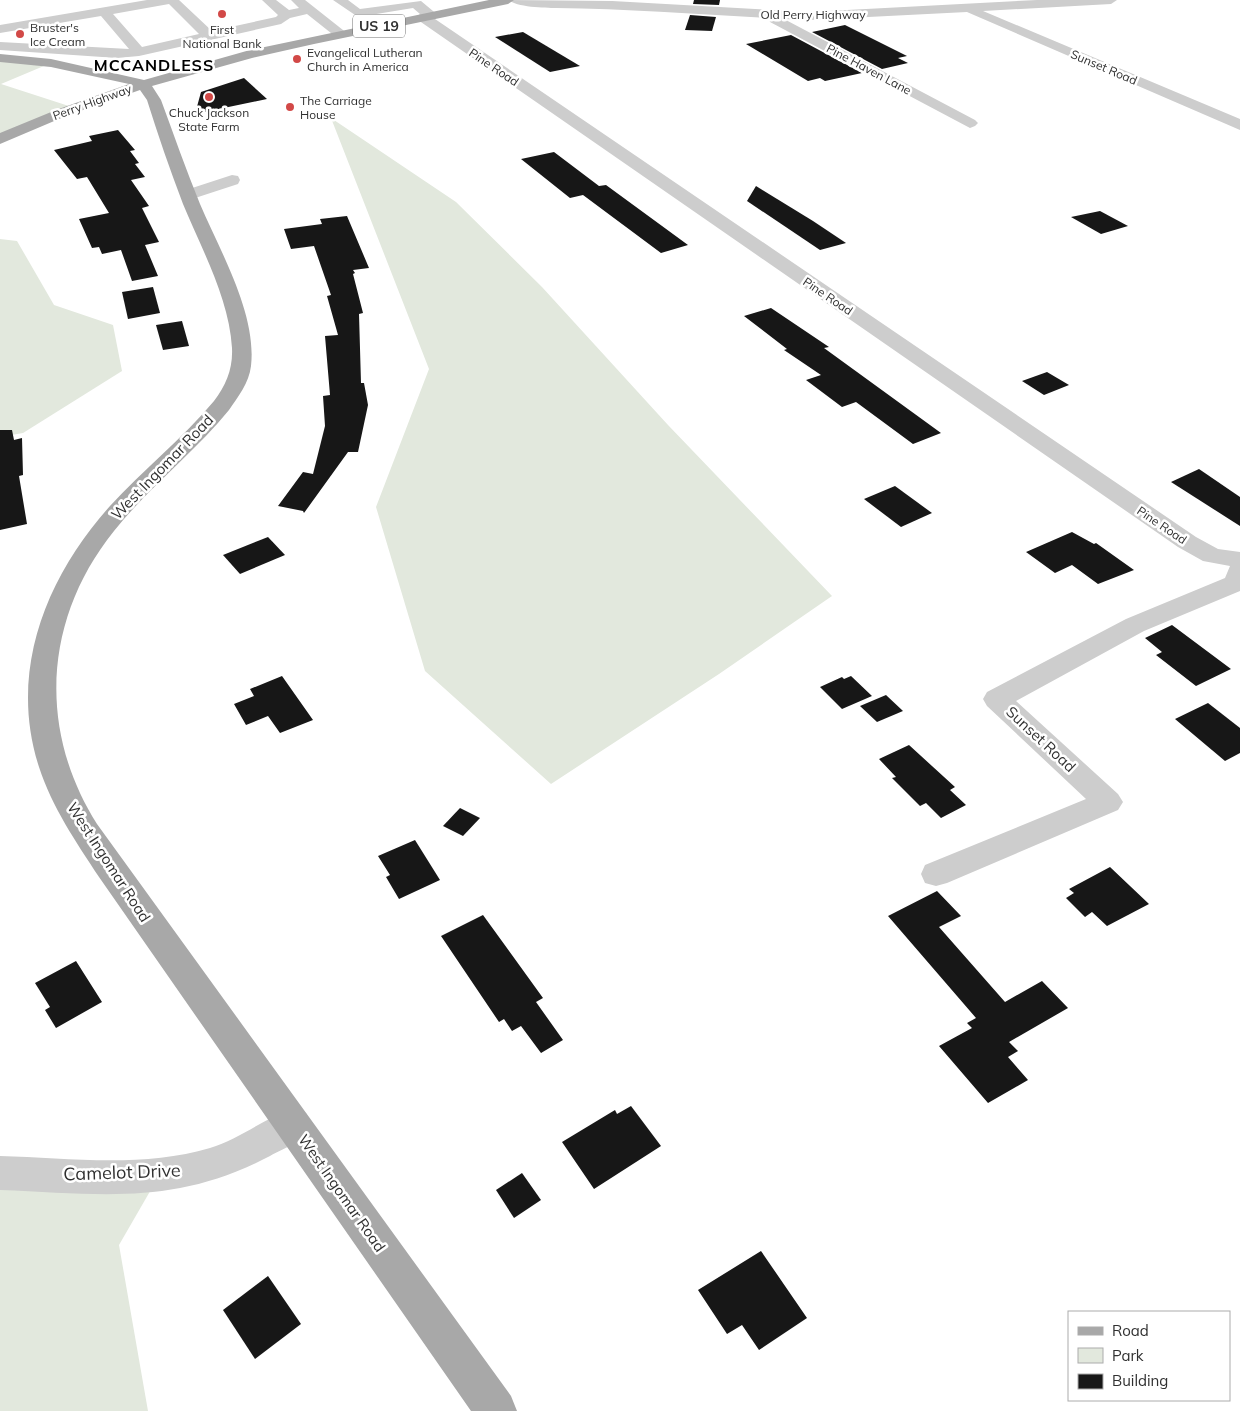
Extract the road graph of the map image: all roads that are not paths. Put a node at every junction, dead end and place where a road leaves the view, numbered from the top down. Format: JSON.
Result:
{"nodes":[{"id":1,"x":171,"y":0,"type":"edge"},
{"id":2,"x":268,"y":0,"type":"edge"},
{"id":3,"x":297,"y":0,"type":"edge"},
{"id":4,"x":339,"y":0,"type":"edge"},
{"id":5,"x":515,"y":0,"type":"edge"},
{"id":6,"x":586,"y":0,"type":"edge"},
{"id":7,"x":858,"y":0,"type":"edge"},
{"id":8,"x":911,"y":0,"type":"edge"},
{"id":9,"x":1112,"y":0,"type":"edge"},
{"id":10,"x":499,"y":1,"type":"edge"},
{"id":11,"x":621,"y":1,"type":"edge"},
{"id":12,"x":968,"y":8,"type":"junction"},
{"id":13,"x":310,"y":10,"type":"junction"},
{"id":14,"x":875,"y":10,"type":"junction"},
{"id":15,"x":105,"y":12,"type":"junction"},
{"id":16,"x":712,"y":12,"type":"junction"},
{"id":17,"x":286,"y":15,"type":"junction"},
{"id":18,"x":768,"y":15,"type":"junction"},
{"id":19,"x":427,"y":17,"type":"junction"},
{"id":20,"x":196,"y":26,"type":"junction"},
{"id":21,"x":252,"y":26,"type":"junction"},
{"id":22,"x":0,"y":29,"type":"edge"},
{"id":23,"x":168,"y":31,"type":"dead end"},
{"id":24,"x":341,"y":34,"type":"junction"},
{"id":25,"x":148,"y":35,"type":"dead end"},
{"id":26,"x":210,"y":36,"type":"junction"},
{"id":27,"x":129,"y":38,"type":"junction"},
{"id":28,"x":0,"y":46,"type":"edge"},
{"id":29,"x":75,"y":51,"type":"junction"},
{"id":30,"x":139,"y":52,"type":"junction"},
{"id":31,"x":0,"y":58,"type":"edge"},
{"id":32,"x":51,"y":63,"type":"junction"},
{"id":33,"x":142,"y":84,"type":"junction"},
{"id":34,"x":970,"y":123,"type":"dead end"},
{"id":35,"x":1240,"y":125,"type":"edge"},
{"id":36,"x":0,"y":139,"type":"edge"},
{"id":37,"x":232,"y":180,"type":"dead end"},
{"id":38,"x":189,"y":195,"type":"junction"},
{"id":39,"x":1240,"y":560,"type":"edge"},
{"id":40,"x":1240,"y":570,"type":"edge"},
{"id":41,"x":936,"y":874,"type":"dead end"},
{"id":42,"x":293,"y":1125,"type":"junction"},
{"id":43,"x":0,"y":1173,"type":"edge"},
{"id":44,"x":496,"y":1411,"type":"edge"}],
"edges":[{"from":1,"to":15,"type":"street"},
{"from":1,"to":20,"type":"street"},
{"from":2,"to":17,"type":"street"},
{"from":3,"to":13,"type":"street"},
{"from":4,"to":19,"type":"street","name":"Pine Road"},
{"from":5,"to":16,"type":"street","name":"Old Perry Highway"},
{"from":6,"to":11,"type":"street"},
{"from":7,"to":14,"type":"street"},
{"from":8,"to":14,"type":"street"},
{"from":9,"to":12,"type":"street","name":"Old Perry Highway"},
{"from":10,"to":19,"type":"main road","name":"Perry Highway","number":"US 19"},
{"from":11,"to":16,"type":"street"},
{"from":12,"to":14,"type":"street","name":"Old Perry Highway"},
{"from":12,"to":35,"type":"street","name":"Sunset Road"},
{"from":13,"to":17,"type":"street"},
{"from":13,"to":24,"type":"street"},
{"from":14,"to":18,"type":"street","name":"Old Perry Highway"},
{"from":15,"to":22,"type":"street"},
{"from":15,"to":27,"type":"street"},
{"from":16,"to":18,"type":"street","name":"Old Perry Highway"},
{"from":17,"to":21,"type":"street"},
{"from":18,"to":34,"type":"street","name":"Pine Haven Lane"},
{"from":19,"to":24,"type":"main road","name":"Perry Highway","number":"US 19"},
{"from":19,"to":39,"type":"street","name":"Pine Road"},
{"from":20,"to":21,"type":"street"},
{"from":20,"to":23,"type":"street"},
{"from":20,"to":26,"type":"street"},
{"from":21,"to":26,"type":"street"},
{"from":24,"to":33,"type":"main road","name":"Perry Highway","number":"US 19"},
{"from":25,"to":27,"type":"street"},
{"from":26,"to":30,"type":"street"},
{"from":27,"to":29,"type":"street"},
{"from":27,"to":30,"type":"street"},
{"from":28,"to":29,"type":"street"},
{"from":29,"to":30,"type":"street"},
{"from":29,"to":32,"type":"street"},
{"from":31,"to":32,"type":"main road"},
{"from":32,"to":33,"type":"main road"},
{"from":33,"to":36,"type":"main road","name":"Perry Highway","number":"US 19"},
{"from":33,"to":38,"type":"main road","name":"West Ingomar Road"},
{"from":37,"to":38,"type":"street"},
{"from":38,"to":42,"type":"main road","name":"West Ingomar Road"},
{"from":40,"to":41,"type":"street","name":"Sunset Road"},
{"from":42,"to":43,"type":"street","name":"Camelot Drive"},
{"from":42,"to":44,"type":"main road","name":"West Ingomar Road"}]}
